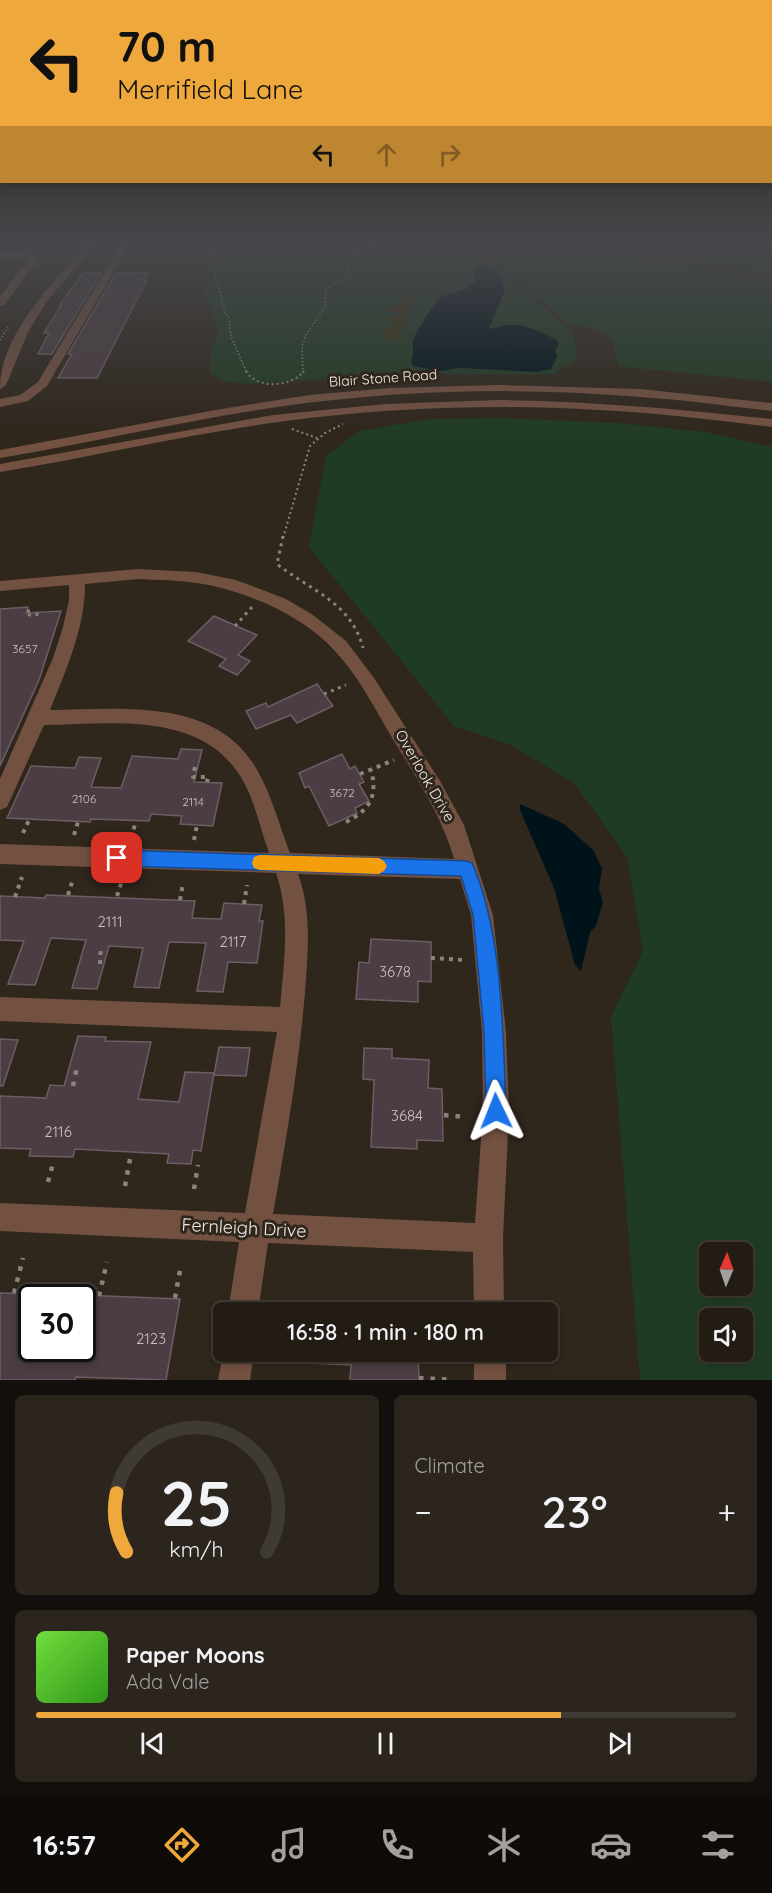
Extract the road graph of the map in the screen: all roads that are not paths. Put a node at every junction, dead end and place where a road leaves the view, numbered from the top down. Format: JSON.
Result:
{"nodes":[{"id":1,"x":38,"y":308,"type":"edge"},
{"id":2,"x":88,"y":308,"type":"edge"},
{"id":3,"x":3,"y":371,"type":"edge"},
{"id":4,"x":0,"y":385,"type":"edge"},
{"id":5,"x":0,"y":404,"type":"edge"},
{"id":6,"x":772,"y":407,"type":"edge"},
{"id":7,"x":772,"y":423,"type":"edge"},
{"id":8,"x":0,"y":454,"type":"edge"},
{"id":9,"x":0,"y":468,"type":"edge"},
{"id":10,"x":77,"y":579,"type":"junction"},
{"id":11,"x":0,"y":586,"type":"edge"},
{"id":12,"x":37,"y":718,"type":"junction"},
{"id":13,"x":0,"y":801,"type":"edge"},
{"id":14,"x":0,"y":854,"type":"edge"},
{"id":15,"x":282,"y":863,"type":"junction"},
{"id":16,"x":466,"y":869,"type":"junction"},
{"id":17,"x":0,"y":1009,"type":"edge"},
{"id":18,"x":292,"y":1020,"type":"junction"},
{"id":19,"x":0,"y":1217,"type":"edge"},
{"id":20,"x":256,"y":1228,"type":"junction"},
{"id":21,"x":488,"y":1238,"type":"junction"},
{"id":22,"x":245,"y":1302,"type":"edge"},
{"id":23,"x":489,"y":1302,"type":"edge"},
{"id":24,"x":237,"y":1362,"type":"edge"},
{"id":25,"x":490,"y":1362,"type":"edge"},
{"id":26,"x":234,"y":1380,"type":"edge"},
{"id":27,"x":490,"y":1380,"type":"edge"}],
"edges":[{"from":1,"to":3,"type":"street"},
{"from":2,"to":5,"type":"street"},
{"from":3,"to":4,"type":"street"},
{"from":6,"to":8,"type":"street","name":"Blair Stone Road"},
{"from":7,"to":9,"type":"street","name":"Blair Stone Road"},
{"from":10,"to":11,"type":"street","name":"Overlook Drive"},
{"from":10,"to":12,"type":"street"},
{"from":10,"to":16,"type":"street","name":"Overlook Drive"},
{"from":12,"to":13,"type":"street"},
{"from":12,"to":15,"type":"street"},
{"from":14,"to":15,"type":"street"},
{"from":15,"to":16,"type":"street"},
{"from":15,"to":18,"type":"street"},
{"from":16,"to":21,"type":"street","name":"Overlook Drive"},
{"from":17,"to":18,"type":"street"},
{"from":18,"to":20,"type":"street"},
{"from":19,"to":20,"type":"street","name":"Fernleigh Drive"},
{"from":20,"to":21,"type":"street","name":"Fernleigh Drive"},
{"from":20,"to":22,"type":"street"},
{"from":21,"to":23,"type":"street","name":"Overlook Drive"},
{"from":24,"to":26,"type":"street"},
{"from":25,"to":27,"type":"street"}]}
